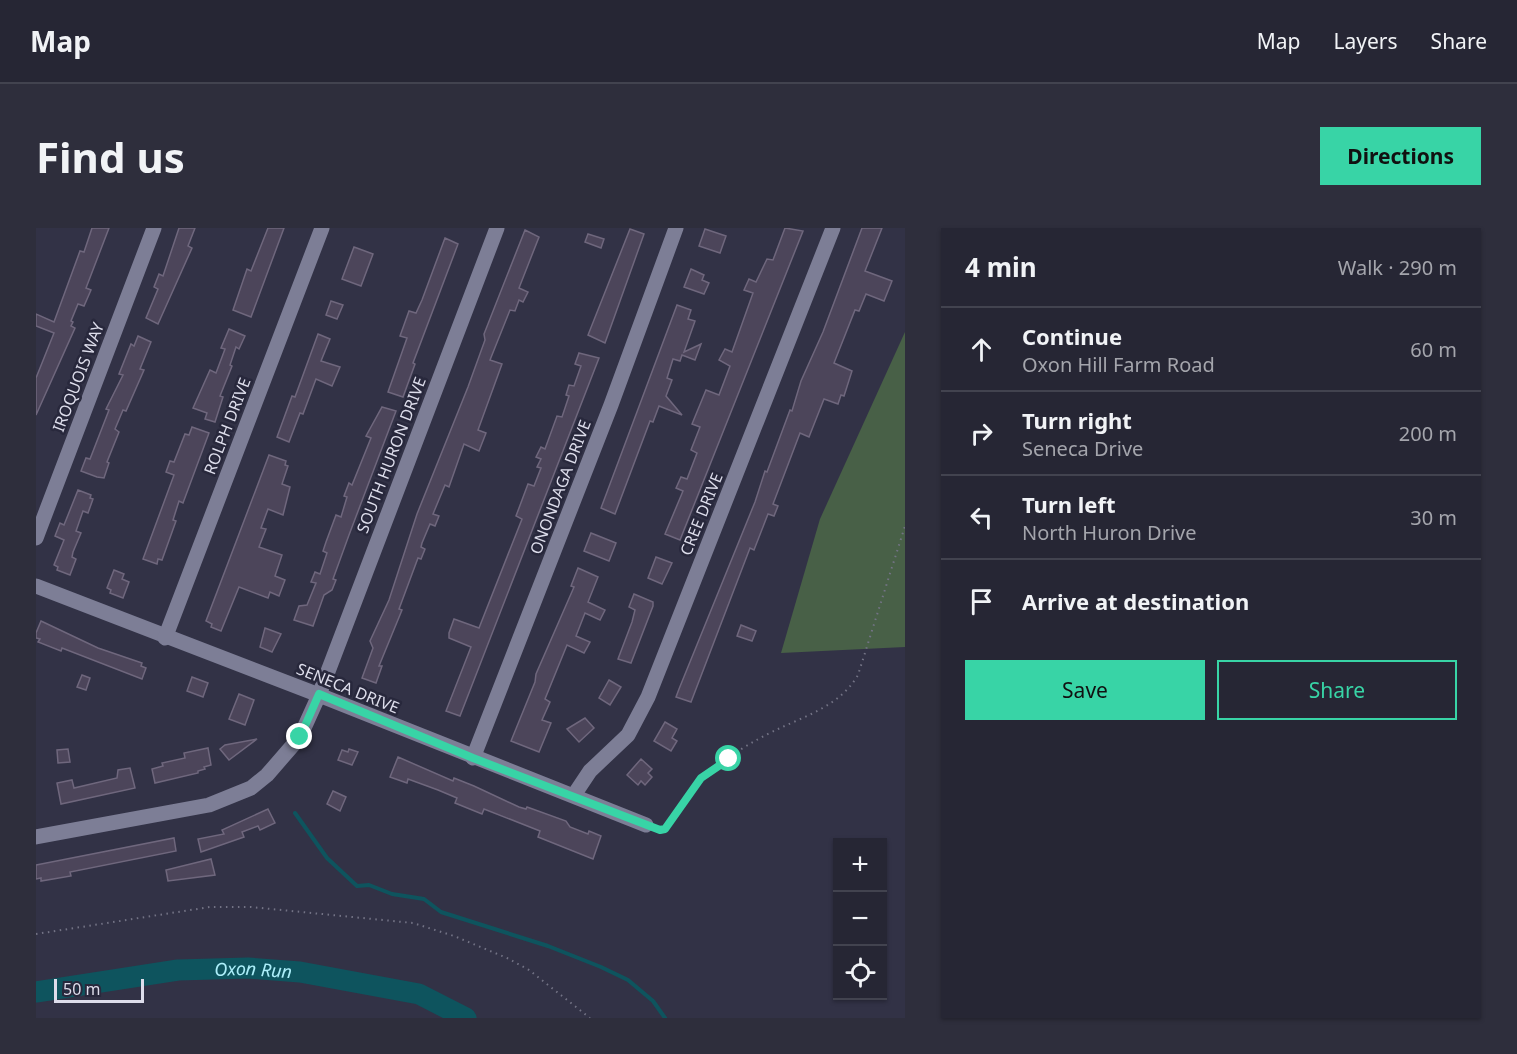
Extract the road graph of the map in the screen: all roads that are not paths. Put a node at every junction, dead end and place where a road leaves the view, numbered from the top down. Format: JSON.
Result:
{"nodes":[{"id":1,"x":154,"y":228,"type":"edge"},
{"id":2,"x":321,"y":228,"type":"edge"},
{"id":3,"x":497,"y":228,"type":"edge"},
{"id":4,"x":676,"y":228,"type":"edge"},
{"id":5,"x":833,"y":228,"type":"edge"},
{"id":6,"x":36,"y":538,"type":"edge"},
{"id":7,"x":36,"y":586,"type":"edge"},
{"id":8,"x":165,"y":638,"type":"junction"},
{"id":9,"x":319,"y":694,"type":"junction"},
{"id":10,"x":473,"y":758,"type":"junction"},
{"id":11,"x":574,"y":795,"type":"junction"},
{"id":12,"x":646,"y":825,"type":"road end"},
{"id":13,"x":36,"y":837,"type":"edge"}],
"edges":[{"from":1,"to":6,"type":"street","name":"IROQUOIS WAY"},
{"from":2,"to":8,"type":"street","name":"ROLPH DRIVE"},
{"from":3,"to":9,"type":"street","name":"SOUTH HURON DRIVE"},
{"from":4,"to":10,"type":"street","name":"ONONDAGA DRIVE"},
{"from":5,"to":11,"type":"street","name":"CREE DRIVE"},
{"from":7,"to":8,"type":"street","name":"SENECA DRIVE"},
{"from":8,"to":9,"type":"street","name":"SENECA DRIVE"},
{"from":9,"to":10,"type":"street","name":"SENECA DRIVE"},
{"from":9,"to":13,"type":"street","name":"SOUTH HURON DRIVE"},
{"from":10,"to":11,"type":"street","name":"SENECA DRIVE"},
{"from":11,"to":12,"type":"street","name":"SENECA DRIVE"}]}
